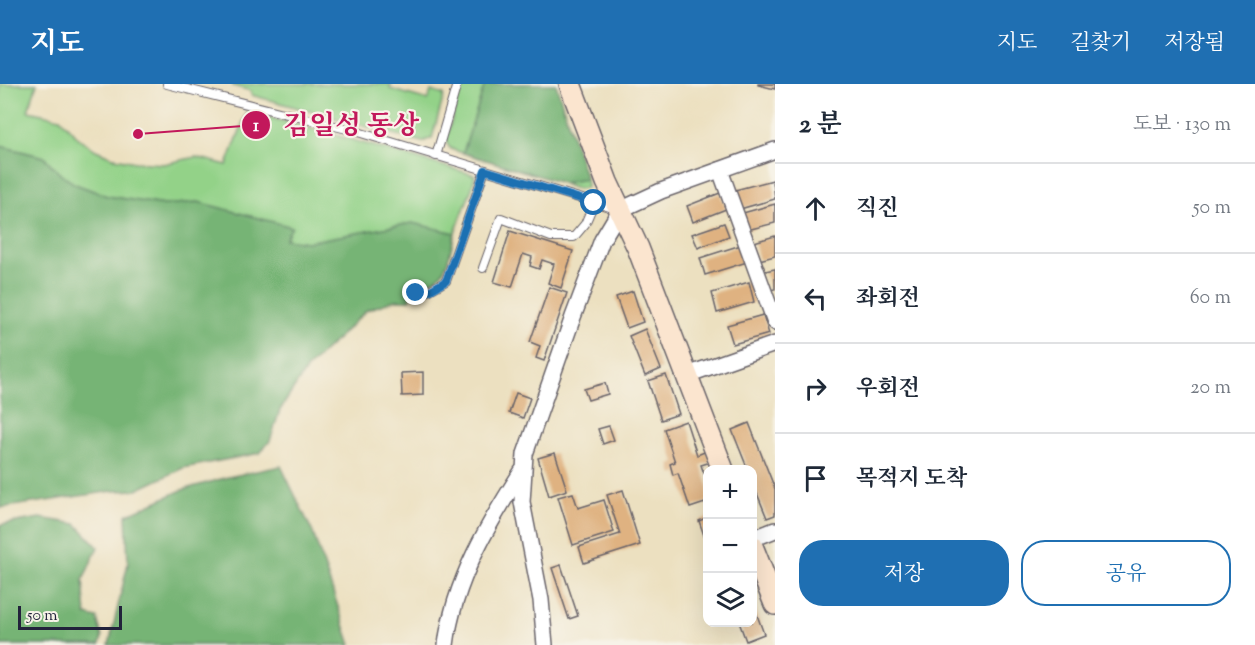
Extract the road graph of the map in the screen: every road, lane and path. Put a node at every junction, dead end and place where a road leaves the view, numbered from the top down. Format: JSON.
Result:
{"nodes":[{"id":1,"x":167,"y":84,"type":"edge"},
{"id":2,"x":457,"y":84,"type":"edge"},
{"id":3,"x":570,"y":84,"type":"edge"},
{"id":4,"x":775,"y":150,"type":"edge"},
{"id":5,"x":435,"y":156,"type":"junction"},
{"id":6,"x":485,"y":170,"type":"junction"},
{"id":7,"x":720,"y":170,"type":"junction"},
{"id":8,"x":594,"y":203,"type":"junction"},
{"id":9,"x":620,"y":210,"type":"junction"},
{"id":10,"x":483,"y":268,"type":"dead end"},
{"id":11,"x":416,"y":293,"type":"dead end"},
{"id":12,"x":775,"y":322,"type":"edge"},
{"id":13,"x":775,"y":344,"type":"edge"},
{"id":14,"x":687,"y":375,"type":"junction"},
{"id":15,"x":721,"y":465,"type":"edge"},
{"id":16,"x":522,"y":471,"type":"junction"},
{"id":17,"x":775,"y":530,"type":"edge"},
{"id":18,"x":757,"y":537,"type":"edge"},
{"id":19,"x":757,"y":557,"type":"edge"},
{"id":20,"x":775,"y":604,"type":"edge"},
{"id":21,"x":446,"y":645,"type":"edge"},
{"id":22,"x":545,"y":645,"type":"edge"}],
"edges":[{"from":1,"to":5,"type":"lane"},
{"from":2,"to":5,"type":"lane"},
{"from":3,"to":9,"type":"street"},
{"from":4,"to":7,"type":"street"},
{"from":5,"to":6,"type":"lane"},
{"from":6,"to":8,"type":"lane"},
{"from":6,"to":11,"type":"lane"},
{"from":7,"to":9,"type":"street"},
{"from":7,"to":12,"type":"street"},
{"from":8,"to":9,"type":"lane"},
{"from":8,"to":10,"type":"lane"},
{"from":9,"to":14,"type":"street"},
{"from":9,"to":16,"type":"street"},
{"from":13,"to":14,"type":"street"},
{"from":14,"to":15,"type":"street"},
{"from":16,"to":21,"type":"street"},
{"from":16,"to":22,"type":"street"},
{"from":17,"to":18,"type":"street"},
{"from":19,"to":20,"type":"street"}]}
